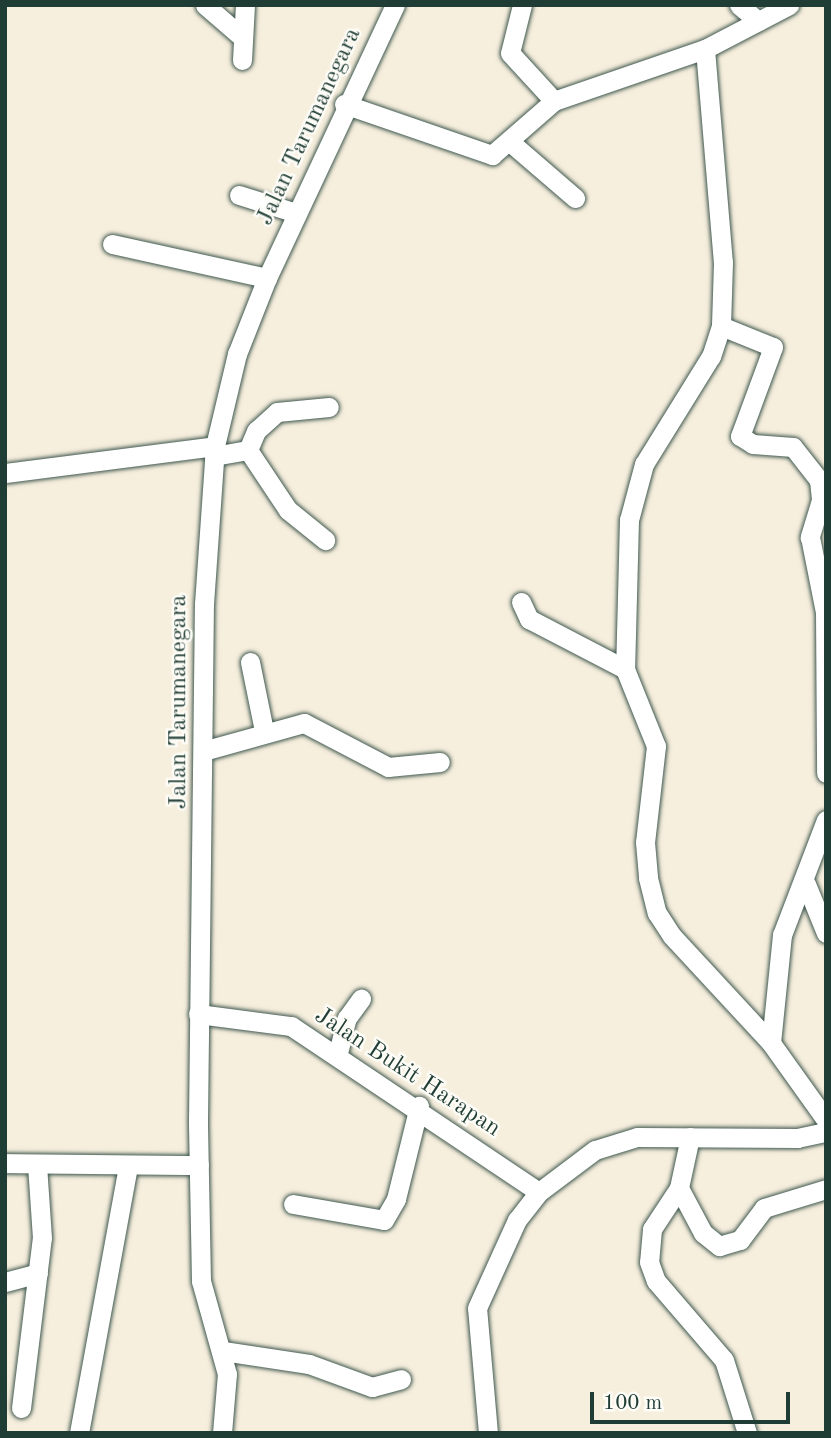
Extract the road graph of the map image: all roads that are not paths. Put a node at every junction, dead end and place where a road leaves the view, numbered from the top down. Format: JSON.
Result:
{"nodes":[{"id":1,"x":205,"y":5,"type":"edge"},
{"id":2,"x":245,"y":5,"type":"edge"},
{"id":3,"x":395,"y":5,"type":"edge"},
{"id":4,"x":522,"y":5,"type":"edge"},
{"id":5,"x":739,"y":5,"type":"edge"},
{"id":6,"x":789,"y":5,"type":"edge"},
{"id":7,"x":758,"y":21,"type":"junction"},
{"id":8,"x":242,"y":37,"type":"junction"},
{"id":9,"x":705,"y":49,"type":"junction"},
{"id":10,"x":242,"y":60,"type":"dead end"},
{"id":11,"x":554,"y":101,"type":"junction"},
{"id":12,"x":344,"y":104,"type":"junction"},
{"id":13,"x":510,"y":142,"type":"junction"},
{"id":14,"x":239,"y":195,"type":"dead end"},
{"id":15,"x":575,"y":198,"type":"dead end"},
{"id":16,"x":296,"y":213,"type":"junction"},
{"id":17,"x":112,"y":244,"type":"dead end"},
{"id":18,"x":267,"y":278,"type":"junction"},
{"id":19,"x":722,"y":326,"type":"junction"},
{"id":20,"x":329,"y":407,"type":"dead end"},
{"id":21,"x":248,"y":450,"type":"junction"},
{"id":22,"x":214,"y":451,"type":"junction"},
{"id":23,"x":5,"y":473,"type":"edge"},
{"id":24,"x":325,"y":540,"type":"dead end"},
{"id":25,"x":521,"y":602,"type":"dead end"},
{"id":26,"x":250,"y":662,"type":"dead end"},
{"id":27,"x":625,"y":669,"type":"junction"},
{"id":28,"x":264,"y":731,"type":"junction"},
{"id":29,"x":203,"y":751,"type":"junction"},
{"id":30,"x":440,"y":762,"type":"dead end"},
{"id":31,"x":826,"y":773,"type":"edge"},
{"id":32,"x":826,"y":820,"type":"edge"},
{"id":33,"x":806,"y":884,"type":"junction"},
{"id":34,"x":826,"y":933,"type":"edge"},
{"id":35,"x":362,"y":999,"type":"dead end"},
{"id":36,"x":198,"y":1014,"type":"junction"},
{"id":37,"x":771,"y":1043,"type":"junction"},
{"id":38,"x":338,"y":1054,"type":"junction"},
{"id":39,"x":419,"y":1106,"type":"junction"},
{"id":40,"x":826,"y":1120,"type":"edge"},
{"id":41,"x":826,"y":1132,"type":"edge"},
{"id":42,"x":690,"y":1137,"type":"junction"},
{"id":43,"x":5,"y":1163,"type":"edge"},
{"id":44,"x":37,"y":1164,"type":"junction"},
{"id":45,"x":199,"y":1164,"type":"junction"},
{"id":46,"x":128,"y":1165,"type":"junction"},
{"id":47,"x":679,"y":1188,"type":"junction"},
{"id":48,"x":826,"y":1189,"type":"edge"},
{"id":49,"x":539,"y":1192,"type":"junction"},
{"id":50,"x":293,"y":1205,"type":"dead end"},
{"id":51,"x":38,"y":1273,"type":"junction"},
{"id":52,"x":5,"y":1282,"type":"edge"},
{"id":53,"x":223,"y":1351,"type":"junction"},
{"id":54,"x":401,"y":1379,"type":"dead end"},
{"id":55,"x":21,"y":1408,"type":"dead end"},
{"id":56,"x":79,"y":1433,"type":"edge"},
{"id":57,"x":222,"y":1433,"type":"edge"},
{"id":58,"x":488,"y":1433,"type":"edge"},
{"id":59,"x":747,"y":1433,"type":"edge"}],
"edges":[{"from":1,"to":8,"type":"street"},
{"from":2,"to":8,"type":"street"},
{"from":3,"to":12,"type":"street","name":"Jalan Tarumanegara"},
{"from":4,"to":11,"type":"street"},
{"from":5,"to":7,"type":"street"},
{"from":6,"to":7,"type":"street"},
{"from":7,"to":9,"type":"street"},
{"from":8,"to":10,"type":"street"},
{"from":9,"to":11,"type":"street"},
{"from":9,"to":19,"type":"street"},
{"from":11,"to":13,"type":"street"},
{"from":12,"to":13,"type":"street"},
{"from":12,"to":16,"type":"street","name":"Jalan Tarumanegara"},
{"from":13,"to":15,"type":"street"},
{"from":14,"to":16,"type":"street"},
{"from":16,"to":18,"type":"street","name":"Jalan Tarumanegara"},
{"from":17,"to":18,"type":"street"},
{"from":18,"to":22,"type":"street","name":"Jalan Tarumanegara"},
{"from":19,"to":27,"type":"street"},
{"from":19,"to":31,"type":"street"},
{"from":20,"to":21,"type":"street"},
{"from":21,"to":22,"type":"street"},
{"from":21,"to":24,"type":"street"},
{"from":22,"to":23,"type":"street"},
{"from":22,"to":29,"type":"street","name":"Jalan Tarumanegara"},
{"from":25,"to":27,"type":"street"},
{"from":26,"to":28,"type":"street"},
{"from":27,"to":37,"type":"street"},
{"from":28,"to":29,"type":"street"},
{"from":28,"to":30,"type":"street"},
{"from":29,"to":36,"type":"street","name":"Jalan Tarumanegara"},
{"from":32,"to":33,"type":"street"},
{"from":33,"to":34,"type":"street"},
{"from":33,"to":37,"type":"street"},
{"from":35,"to":38,"type":"street"},
{"from":36,"to":38,"type":"street","name":"Jalan Bukit Harapan"},
{"from":36,"to":45,"type":"street","name":"Jalan Tarumanegara"},
{"from":37,"to":40,"type":"street"},
{"from":38,"to":39,"type":"street","name":"Jalan Bukit Harapan"},
{"from":39,"to":49,"type":"street","name":"Jalan Bukit Harapan"},
{"from":39,"to":50,"type":"street"},
{"from":41,"to":42,"type":"street"},
{"from":42,"to":47,"type":"street"},
{"from":42,"to":49,"type":"street"},
{"from":43,"to":44,"type":"street"},
{"from":44,"to":46,"type":"street"},
{"from":44,"to":51,"type":"street"},
{"from":45,"to":46,"type":"street"},
{"from":45,"to":53,"type":"street","name":"Jalan Tarumanegara"},
{"from":46,"to":56,"type":"street"},
{"from":47,"to":48,"type":"street"},
{"from":47,"to":59,"type":"street"},
{"from":49,"to":58,"type":"street"},
{"from":51,"to":52,"type":"street"},
{"from":51,"to":55,"type":"street"},
{"from":53,"to":54,"type":"street"},
{"from":53,"to":57,"type":"street","name":"Jalan Tarumanegara"}]}
